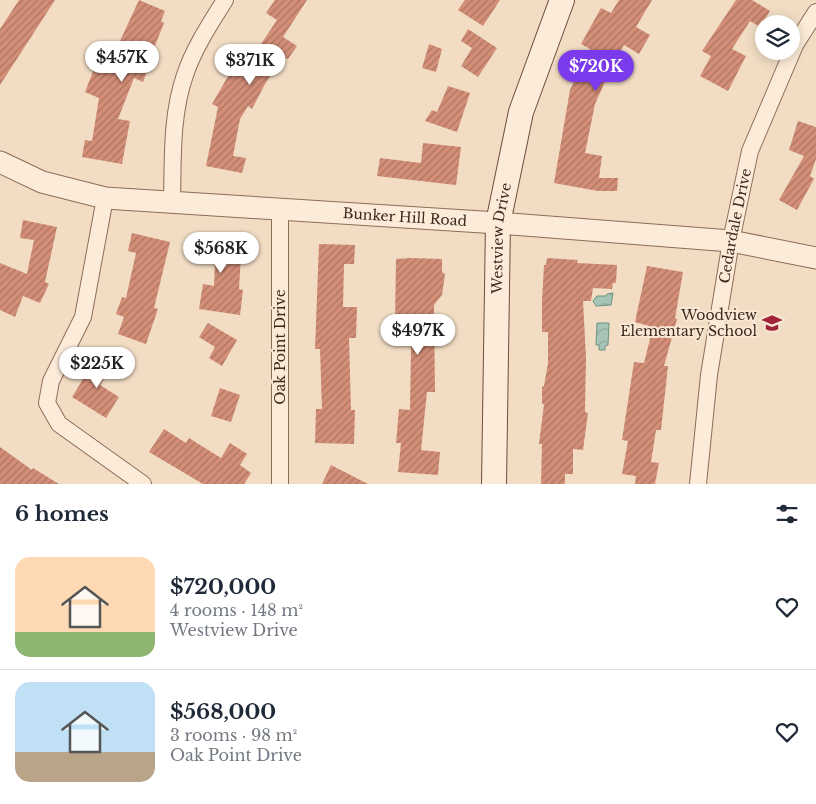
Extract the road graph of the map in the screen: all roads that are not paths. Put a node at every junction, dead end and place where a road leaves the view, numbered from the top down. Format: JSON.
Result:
{"nodes":[{"id":1,"x":225,"y":0,"type":"edge"},
{"id":2,"x":562,"y":0,"type":"edge"},
{"id":3,"x":816,"y":12,"type":"edge"},
{"id":4,"x":0,"y":162,"type":"edge"},
{"id":5,"x":105,"y":198,"type":"junction"},
{"id":6,"x":172,"y":201,"type":"junction"},
{"id":7,"x":280,"y":210,"type":"junction"},
{"id":8,"x":498,"y":223,"type":"junction"},
{"id":9,"x":731,"y":241,"type":"junction"},
{"id":10,"x":816,"y":258,"type":"edge"},
{"id":11,"x":143,"y":484,"type":"edge"},
{"id":12,"x":280,"y":484,"type":"edge"},
{"id":13,"x":494,"y":484,"type":"edge"},
{"id":14,"x":698,"y":484,"type":"edge"}],
"edges":[{"from":1,"to":6,"type":"street"},
{"from":2,"to":8,"type":"main road","name":"Westview Drive"},
{"from":3,"to":9,"type":"street","name":"Cedardale Drive"},
{"from":4,"to":5,"type":"street","name":"Bunker Hill Road"},
{"from":5,"to":6,"type":"street","name":"Bunker Hill Road"},
{"from":5,"to":11,"type":"street"},
{"from":6,"to":7,"type":"street","name":"Bunker Hill Road"},
{"from":7,"to":8,"type":"street","name":"Bunker Hill Road"},
{"from":7,"to":12,"type":"street","name":"Oak Point Drive"},
{"from":8,"to":9,"type":"street","name":"Bunker Hill Road"},
{"from":8,"to":13,"type":"main road","name":"Westview Drive"},
{"from":9,"to":10,"type":"street","name":"Bunker Hill Road"},
{"from":9,"to":14,"type":"street","name":"Cedardale Drive"}]}
